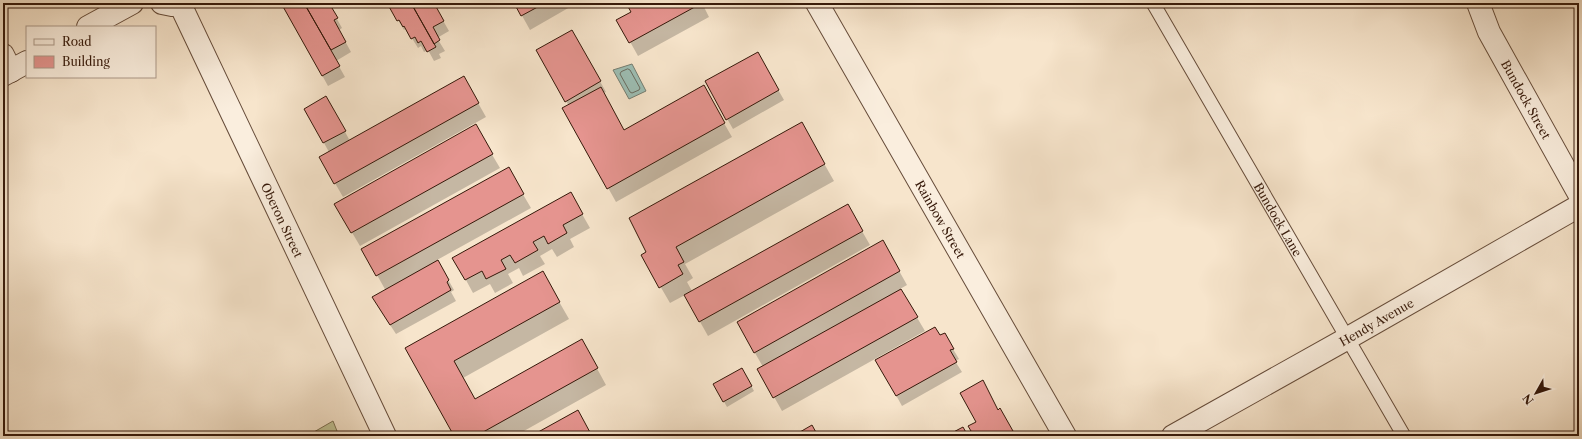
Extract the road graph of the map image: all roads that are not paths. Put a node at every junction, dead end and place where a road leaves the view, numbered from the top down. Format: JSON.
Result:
{"nodes":[{"id":1,"x":132,"y":3,"type":"edge"},
{"id":2,"x":175,"y":3,"type":"edge"},
{"id":3,"x":817,"y":3,"type":"edge"},
{"id":4,"x":1153,"y":3,"type":"edge"},
{"id":5,"x":1478,"y":3,"type":"edge"},
{"id":6,"x":90,"y":26,"type":"edge"},
{"id":7,"x":1578,"y":195,"type":"edge"},
{"id":8,"x":1348,"y":338,"type":"junction"},
{"id":9,"x":385,"y":436,"type":"edge"},
{"id":10,"x":1065,"y":436,"type":"edge"},
{"id":11,"x":1173,"y":436,"type":"edge"},
{"id":12,"x":1404,"y":436,"type":"edge"}],
"edges":[{"from":1,"to":6,"type":"street"},
{"from":2,"to":9,"type":"street","name":"Oberon Street"},
{"from":3,"to":10,"type":"street","name":"Rainbow Street"},
{"from":4,"to":8,"type":"lane","name":"Bundock Lane"},
{"from":5,"to":7,"type":"street","name":"Bundock Street"},
{"from":7,"to":8,"type":"street","name":"Hendy Avenue"},
{"from":8,"to":11,"type":"street","name":"Hendy Avenue"},
{"from":8,"to":12,"type":"lane","name":"Bundock Lane"}]}
